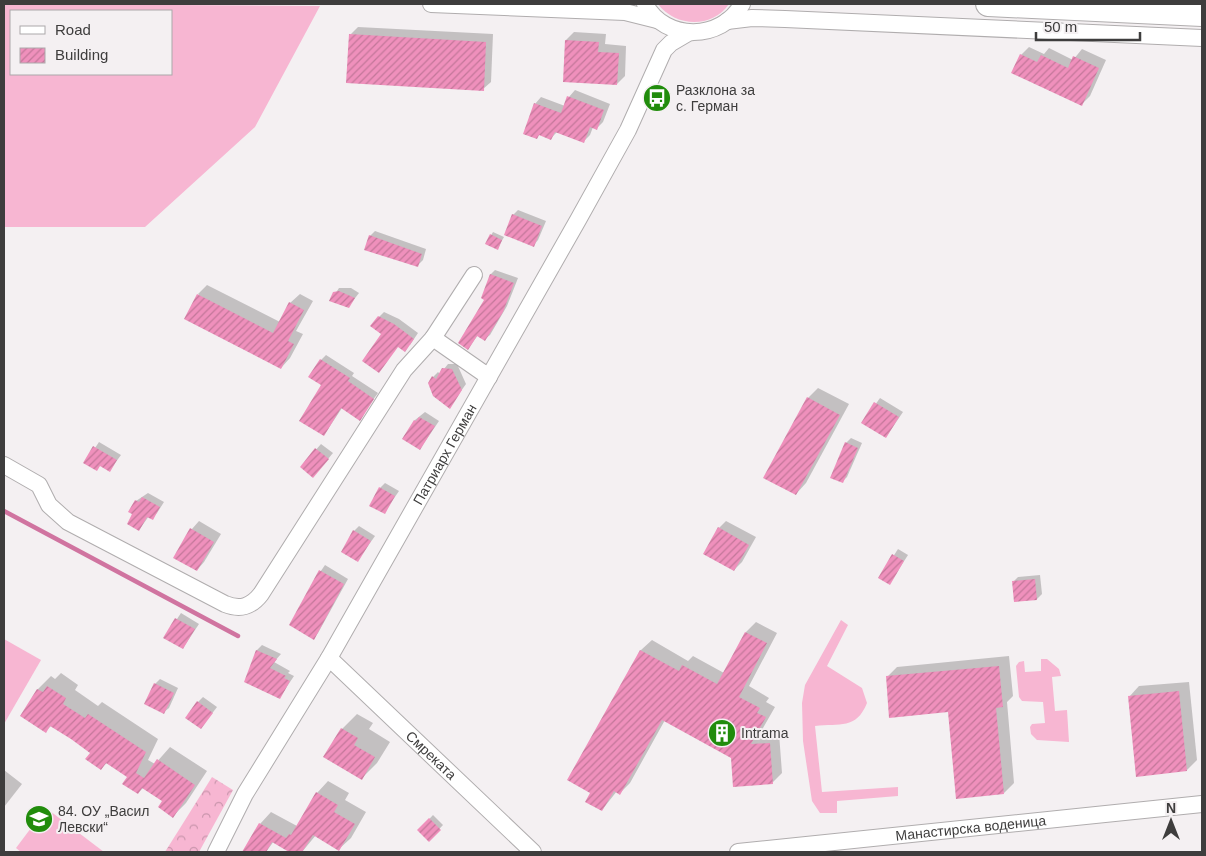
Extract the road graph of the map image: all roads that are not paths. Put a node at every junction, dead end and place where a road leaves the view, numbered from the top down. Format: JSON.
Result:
{"nodes":[{"id":1,"x":431,"y":4,"type":"edge"},
{"id":2,"x":645,"y":4,"type":"edge"},
{"id":3,"x":742,"y":4,"type":"edge"},
{"id":4,"x":988,"y":4,"type":"edge"},
{"id":5,"x":1146,"y":12,"type":"junction"},
{"id":6,"x":1202,"y":14,"type":"edge"},
{"id":7,"x":1202,"y":20,"type":"edge"},
{"id":8,"x":659,"y":21,"type":"junction"},
{"id":9,"x":727,"y":21,"type":"junction"},
{"id":10,"x":688,"y":32,"type":"junction"},
{"id":11,"x":1202,"y":38,"type":"edge"},
{"id":12,"x":664,"y":50,"type":"junction"},
{"id":13,"x":474,"y":275,"type":"dead end"},
{"id":14,"x":433,"y":338,"type":"junction"},
{"id":15,"x":489,"y":377,"type":"junction"},
{"id":16,"x":4,"y":465,"type":"edge"},
{"id":17,"x":329,"y":658,"type":"junction"},
{"id":18,"x":1202,"y":804,"type":"edge"},
{"id":19,"x":216,"y":852,"type":"edge"},
{"id":20,"x":533,"y":852,"type":"edge"},
{"id":21,"x":738,"y":852,"type":"edge"}],
"edges":[{"from":1,"to":8,"type":"street"},
{"from":2,"to":8,"type":"street"},
{"from":3,"to":9,"type":"street"},
{"from":4,"to":5,"type":"highway"},
{"from":5,"to":6,"type":"highway"},
{"from":5,"to":7,"type":"highway"},
{"from":8,"to":10,"type":"street"},
{"from":8,"to":12,"type":"street","name":"Патриарх Герман"},
{"from":9,"to":10,"type":"street"},
{"from":9,"to":11,"type":"street"},
{"from":10,"to":12,"type":"street","name":"Патриарх Герман"},
{"from":12,"to":15,"type":"street","name":"Патриарх Герман"},
{"from":13,"to":14,"type":"street"},
{"from":14,"to":15,"type":"street"},
{"from":14,"to":16,"type":"street"},
{"from":15,"to":17,"type":"street","name":"Патриарх Герман"},
{"from":17,"to":19,"type":"street","name":"Патриарх Герман"},
{"from":17,"to":20,"type":"street","name":"Смреката"},
{"from":18,"to":21,"type":"street","name":"Манастирска воденица"}]}
